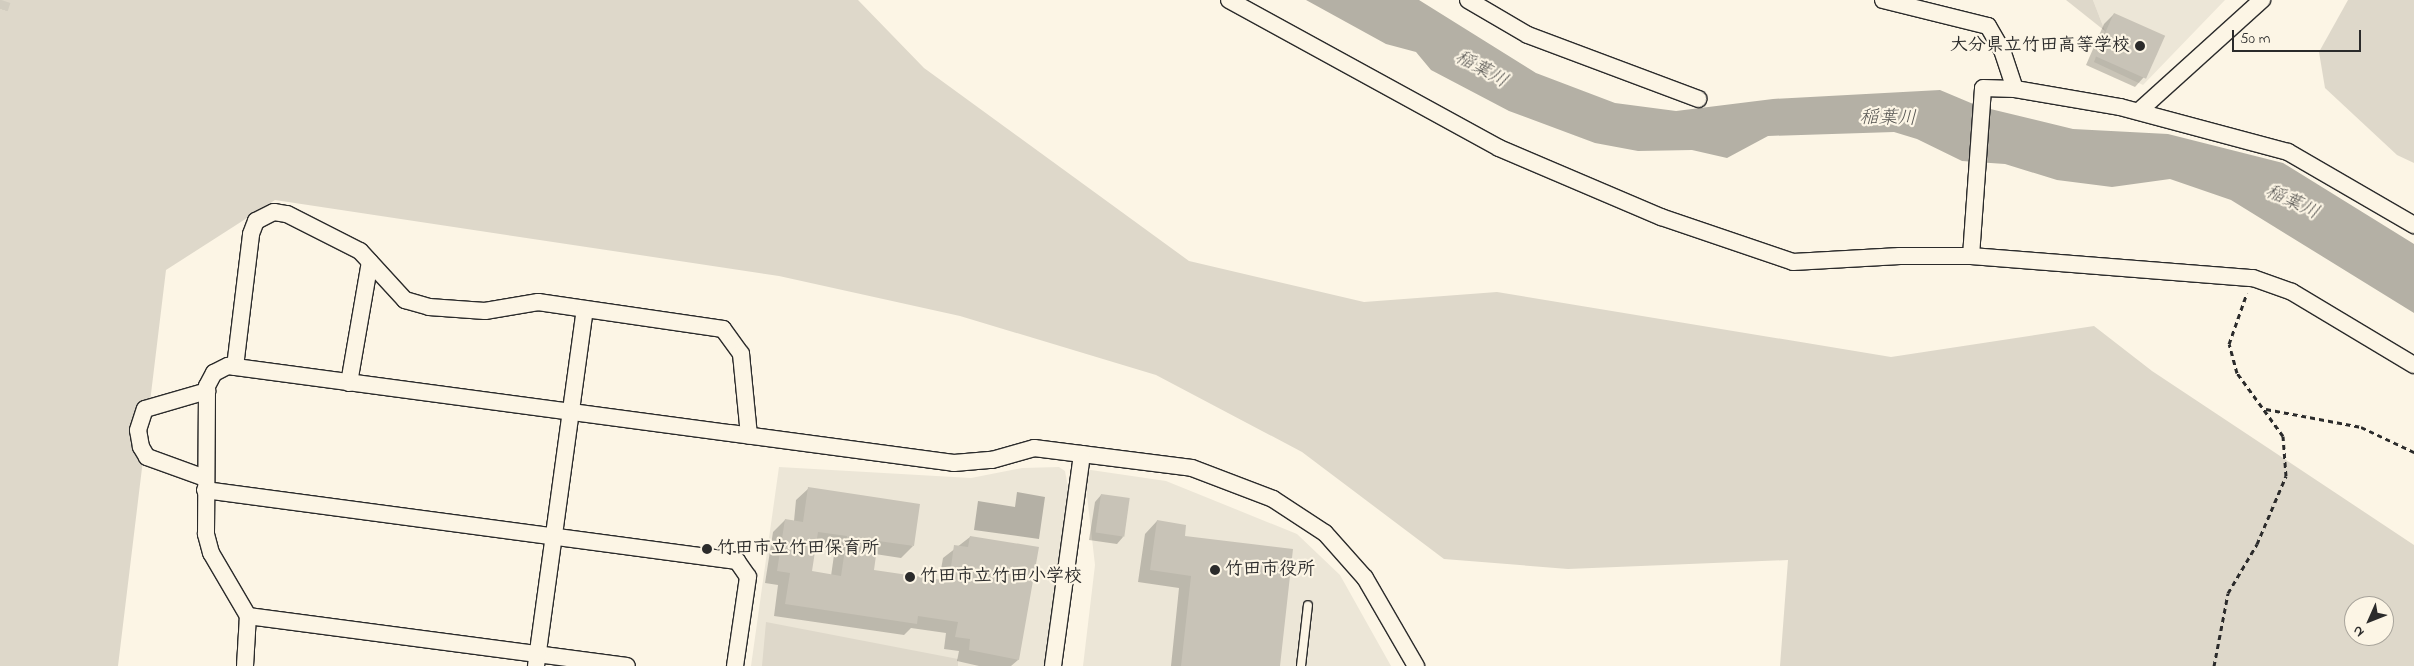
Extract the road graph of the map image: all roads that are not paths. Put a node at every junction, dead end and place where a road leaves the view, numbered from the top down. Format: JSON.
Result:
{"nodes":[{"id":1,"x":1229,"y":0,"type":"edge"},
{"id":2,"x":1468,"y":0,"type":"edge"},
{"id":3,"x":1882,"y":0,"type":"edge"},
{"id":4,"x":2262,"y":0,"type":"edge"},
{"id":5,"x":2015,"y":89,"type":"junction"},
{"id":6,"x":1698,"y":99,"type":"dead end"},
{"id":7,"x":2140,"y":111,"type":"junction"},
{"id":8,"x":2414,"y":224,"type":"edge"},
{"id":9,"x":1971,"y":250,"type":"junction"},
{"id":10,"x":370,"y":262,"type":"junction"},
{"id":11,"x":585,"y":309,"type":"junction"},
{"id":12,"x":2414,"y":365,"type":"edge"},
{"id":13,"x":235,"y":367,"type":"junction"},
{"id":14,"x":349,"y":383,"type":"junction"},
{"id":15,"x":207,"y":392,"type":"junction"},
{"id":16,"x":572,"y":413,"type":"junction"},
{"id":17,"x":749,"y":436,"type":"junction"},
{"id":18,"x":1082,"y":454,"type":"junction"},
{"id":19,"x":205,"y":484,"type":"junction"},
{"id":20,"x":552,"y":538,"type":"junction"},
{"id":21,"x":1308,"y":605,"type":"dead end"},
{"id":22,"x":248,"y":616,"type":"junction"},
{"id":23,"x":537,"y":660,"type":"edge"},
{"id":24,"x":245,"y":666,"type":"edge"},
{"id":25,"x":627,"y":666,"type":"edge"},
{"id":26,"x":735,"y":666,"type":"edge"},
{"id":27,"x":1053,"y":666,"type":"edge"},
{"id":28,"x":1301,"y":666,"type":"edge"},
{"id":29,"x":1416,"y":666,"type":"edge"}],
"edges":[{"from":1,"to":9,"type":"street"},
{"from":2,"to":6,"type":"street"},
{"from":3,"to":5,"type":"street"},
{"from":4,"to":7,"type":"street"},
{"from":5,"to":7,"type":"street"},
{"from":5,"to":9,"type":"street"},
{"from":7,"to":8,"type":"street"},
{"from":9,"to":12,"type":"street"},
{"from":10,"to":11,"type":"street"},
{"from":10,"to":13,"type":"street"},
{"from":10,"to":14,"type":"street"},
{"from":11,"to":16,"type":"street"},
{"from":11,"to":17,"type":"street"},
{"from":13,"to":14,"type":"street"},
{"from":13,"to":15,"type":"street"},
{"from":14,"to":16,"type":"street"},
{"from":15,"to":19,"type":"street"},
{"from":15,"to":19,"type":"street"},
{"from":16,"to":17,"type":"street"},
{"from":16,"to":20,"type":"street"},
{"from":17,"to":18,"type":"street"},
{"from":18,"to":27,"type":"street"},
{"from":18,"to":29,"type":"street"},
{"from":19,"to":20,"type":"street"},
{"from":19,"to":22,"type":"street"},
{"from":20,"to":23,"type":"street"},
{"from":20,"to":26,"type":"street"},
{"from":21,"to":28,"type":"lane"},
{"from":22,"to":23,"type":"street"},
{"from":22,"to":24,"type":"street"},
{"from":23,"to":25,"type":"street"}]}
